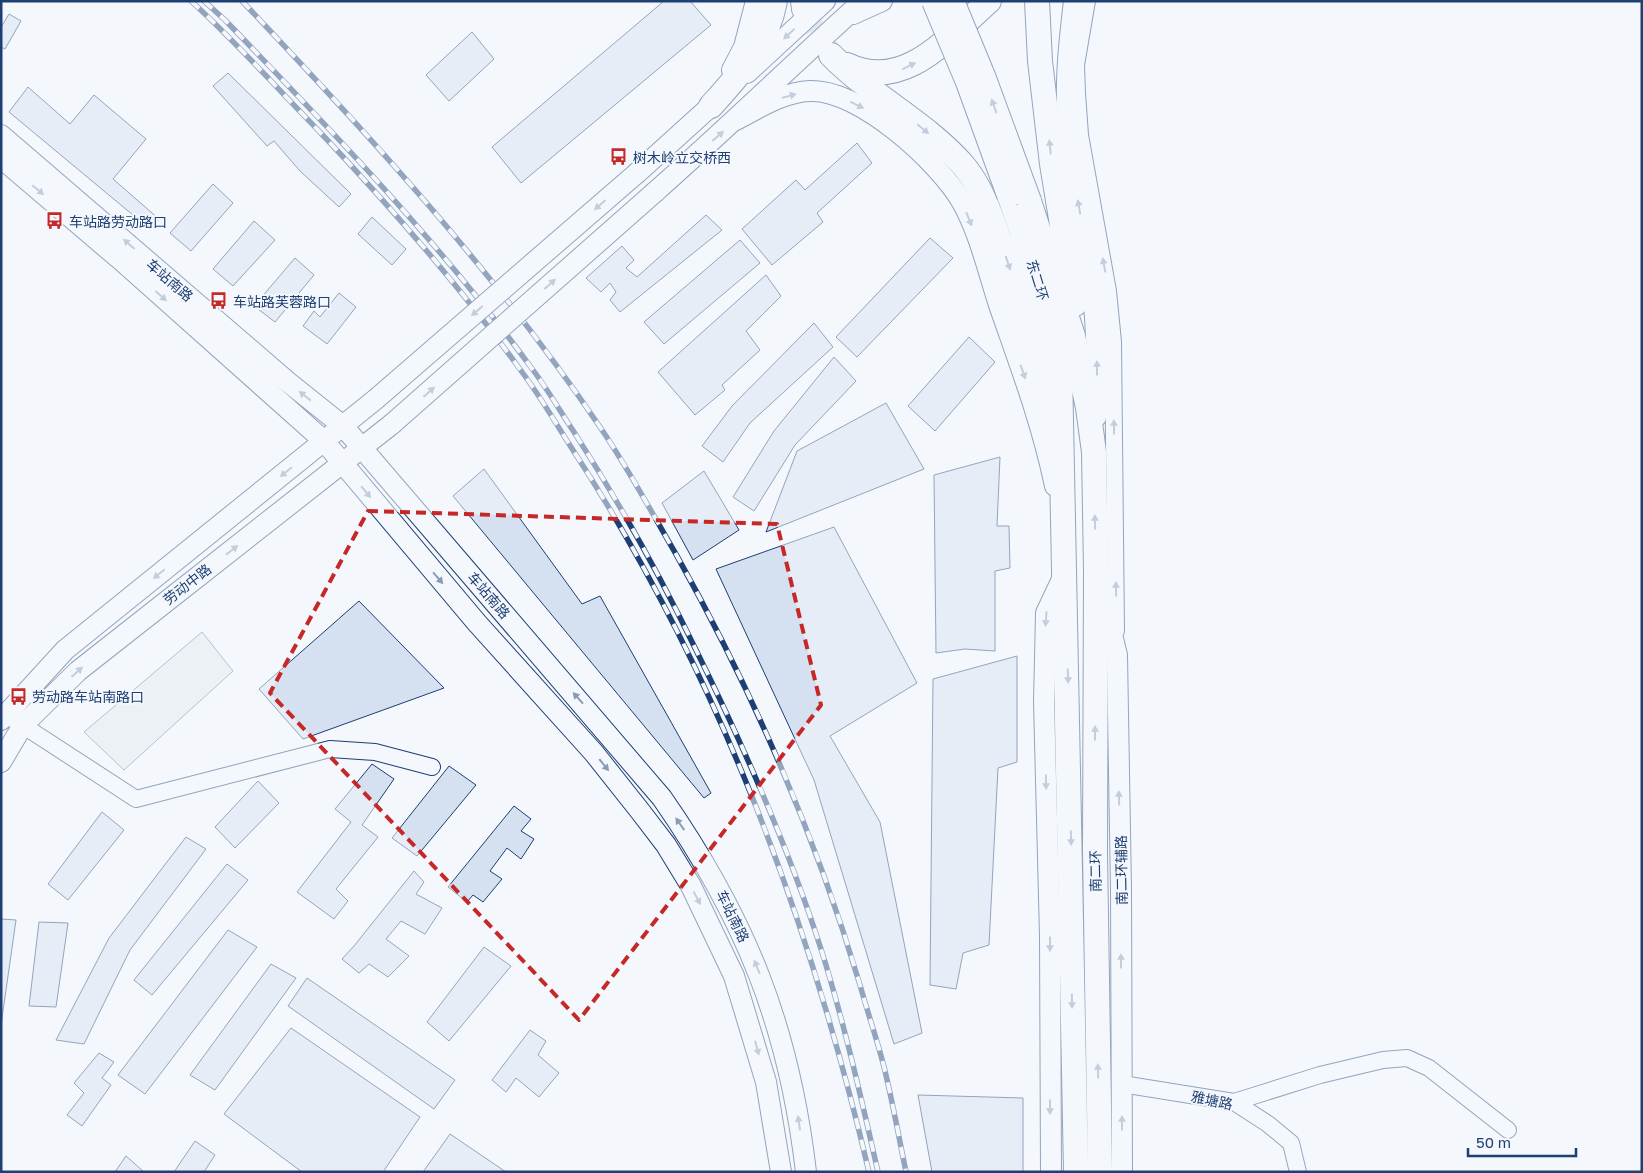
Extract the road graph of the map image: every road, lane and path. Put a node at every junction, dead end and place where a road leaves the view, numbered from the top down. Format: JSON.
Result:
{"nodes":[{"id":1,"x":863,"y":1,"type":"edge"},
{"id":2,"x":882,"y":1,"type":"edge"},
{"id":3,"x":934,"y":1,"type":"edge"},
{"id":4,"x":952,"y":1,"type":"edge"},
{"id":5,"x":989,"y":1,"type":"edge"},
{"id":6,"x":1037,"y":1,"type":"edge"},
{"id":7,"x":1074,"y":1,"type":"edge"},
{"id":8,"x":1087,"y":1,"type":"edge"},
{"id":9,"x":809,"y":3,"type":"edge"},
{"id":10,"x":768,"y":6,"type":"edge"},
{"id":11,"x":844,"y":18,"type":"junction"},
{"id":12,"x":711,"y":106,"type":"junction"},
{"id":13,"x":736,"y":120,"type":"junction"},
{"id":14,"x":1,"y":135,"type":"edge"},
{"id":15,"x":1,"y":158,"type":"edge"},
{"id":16,"x":1080,"y":368,"type":"junction"},
{"id":17,"x":344,"y":426,"type":"junction"},
{"id":18,"x":324,"y":441,"type":"junction"},
{"id":19,"x":362,"y":449,"type":"junction"},
{"id":20,"x":1094,"y":452,"type":"junction"},
{"id":21,"x":1064,"y":460,"type":"junction"},
{"id":22,"x":343,"y":464,"type":"junction"},
{"id":23,"x":1063,"y":530,"type":"junction"},
{"id":24,"x":1096,"y":571,"type":"junction"},
{"id":25,"x":1064,"y":575,"type":"junction"},
{"id":26,"x":1117,"y":655,"type":"junction"},
{"id":27,"x":3,"y":717,"type":"edge"},
{"id":28,"x":23,"y":725,"type":"junction"},
{"id":29,"x":1,"y":762,"type":"edge"},
{"id":30,"x":432,"y":767,"type":"dead end"},
{"id":31,"x":1122,"y":1084,"type":"junction"},
{"id":32,"x":1234,"y":1102,"type":"junction"},
{"id":33,"x":1508,"y":1130,"type":"dead end"},
{"id":34,"x":781,"y":1172,"type":"edge"},
{"id":35,"x":806,"y":1172,"type":"edge"},
{"id":36,"x":1051,"y":1172,"type":"edge"},
{"id":37,"x":1076,"y":1172,"type":"edge"},
{"id":38,"x":1100,"y":1172,"type":"edge"},
{"id":39,"x":1122,"y":1172,"type":"edge"},
{"id":40,"x":1298,"y":1172,"type":"edge"}],
"edges":[{"from":1,"to":11,"type":"main road"},
{"from":2,"to":11,"type":"main road"},
{"from":3,"to":21,"type":"highway","name":"东二环","bridge":true},
{"from":16,"to":4,"type":"highway","name":"东二环","one_way":true,"bridge":true},
{"from":5,"to":21,"type":"highway"},
{"from":16,"to":6,"type":"highway","one_way":true},
{"from":20,"to":7,"type":"main road","one_way":true},
{"from":26,"to":8,"type":"street","one_way":true},
{"from":9,"to":12,"type":"main road","name":"劳动中路","one_way":true},
{"from":10,"to":12,"type":"highway"},
{"from":11,"to":13,"type":"main road"},
{"from":12,"to":17,"type":"main road","name":"劳动中路","one_way":true,"bridge":true},
{"from":19,"to":13,"type":"main road","name":"劳动中路","one_way":true,"bridge":true},
{"from":13,"to":23,"type":"main road","one_way":true},
{"from":17,"to":14,"type":"main road","name":"车站南路","one_way":true},
{"from":15,"to":18,"type":"main road","name":"车站南路","one_way":true},
{"from":16,"to":20,"type":"highway","name":"东二环"},
{"from":17,"to":18,"type":"main road","name":"劳动中路"},
{"from":17,"to":19,"type":"main road","name":"车站南路"},
{"from":18,"to":22,"type":"main road","name":"车站南路"},
{"from":18,"to":27,"type":"main road","name":"劳动中路","one_way":true},
{"from":19,"to":22,"type":"main road","name":"劳动中路"},
{"from":35,"to":19,"type":"main road","name":"车站南路","one_way":true},
{"from":24,"to":20,"type":"highway","name":"东二环","one_way":true},
{"from":21,"to":23,"type":"highway","name":"东二环"},
{"from":28,"to":22,"type":"main road","name":"劳动中路","one_way":true},
{"from":22,"to":34,"type":"main road","name":"车站南路","one_way":true},
{"from":23,"to":25,"type":"highway","name":"东二环"},
{"from":24,"to":26,"type":"main road","name":"南二环辅路"},
{"from":38,"to":24,"type":"highway","name":"南二环","one_way":true},
{"from":25,"to":36,"type":"main road","one_way":true},
{"from":25,"to":37,"type":"highway","name":"南二环","one_way":true},
{"from":31,"to":26,"type":"main road","name":"南二环辅路","one_way":true},
{"from":27,"to":28,"type":"street"},
{"from":28,"to":29,"type":"main road","name":"劳动中路"},
{"from":28,"to":30,"type":"street"},
{"from":31,"to":32,"type":"street","name":"雅塘路"},
{"from":39,"to":31,"type":"main road","name":"南二环辅路","one_way":true},
{"from":32,"to":33,"type":"street"},
{"from":32,"to":40,"type":"street","name":"雅塘路"}]}
